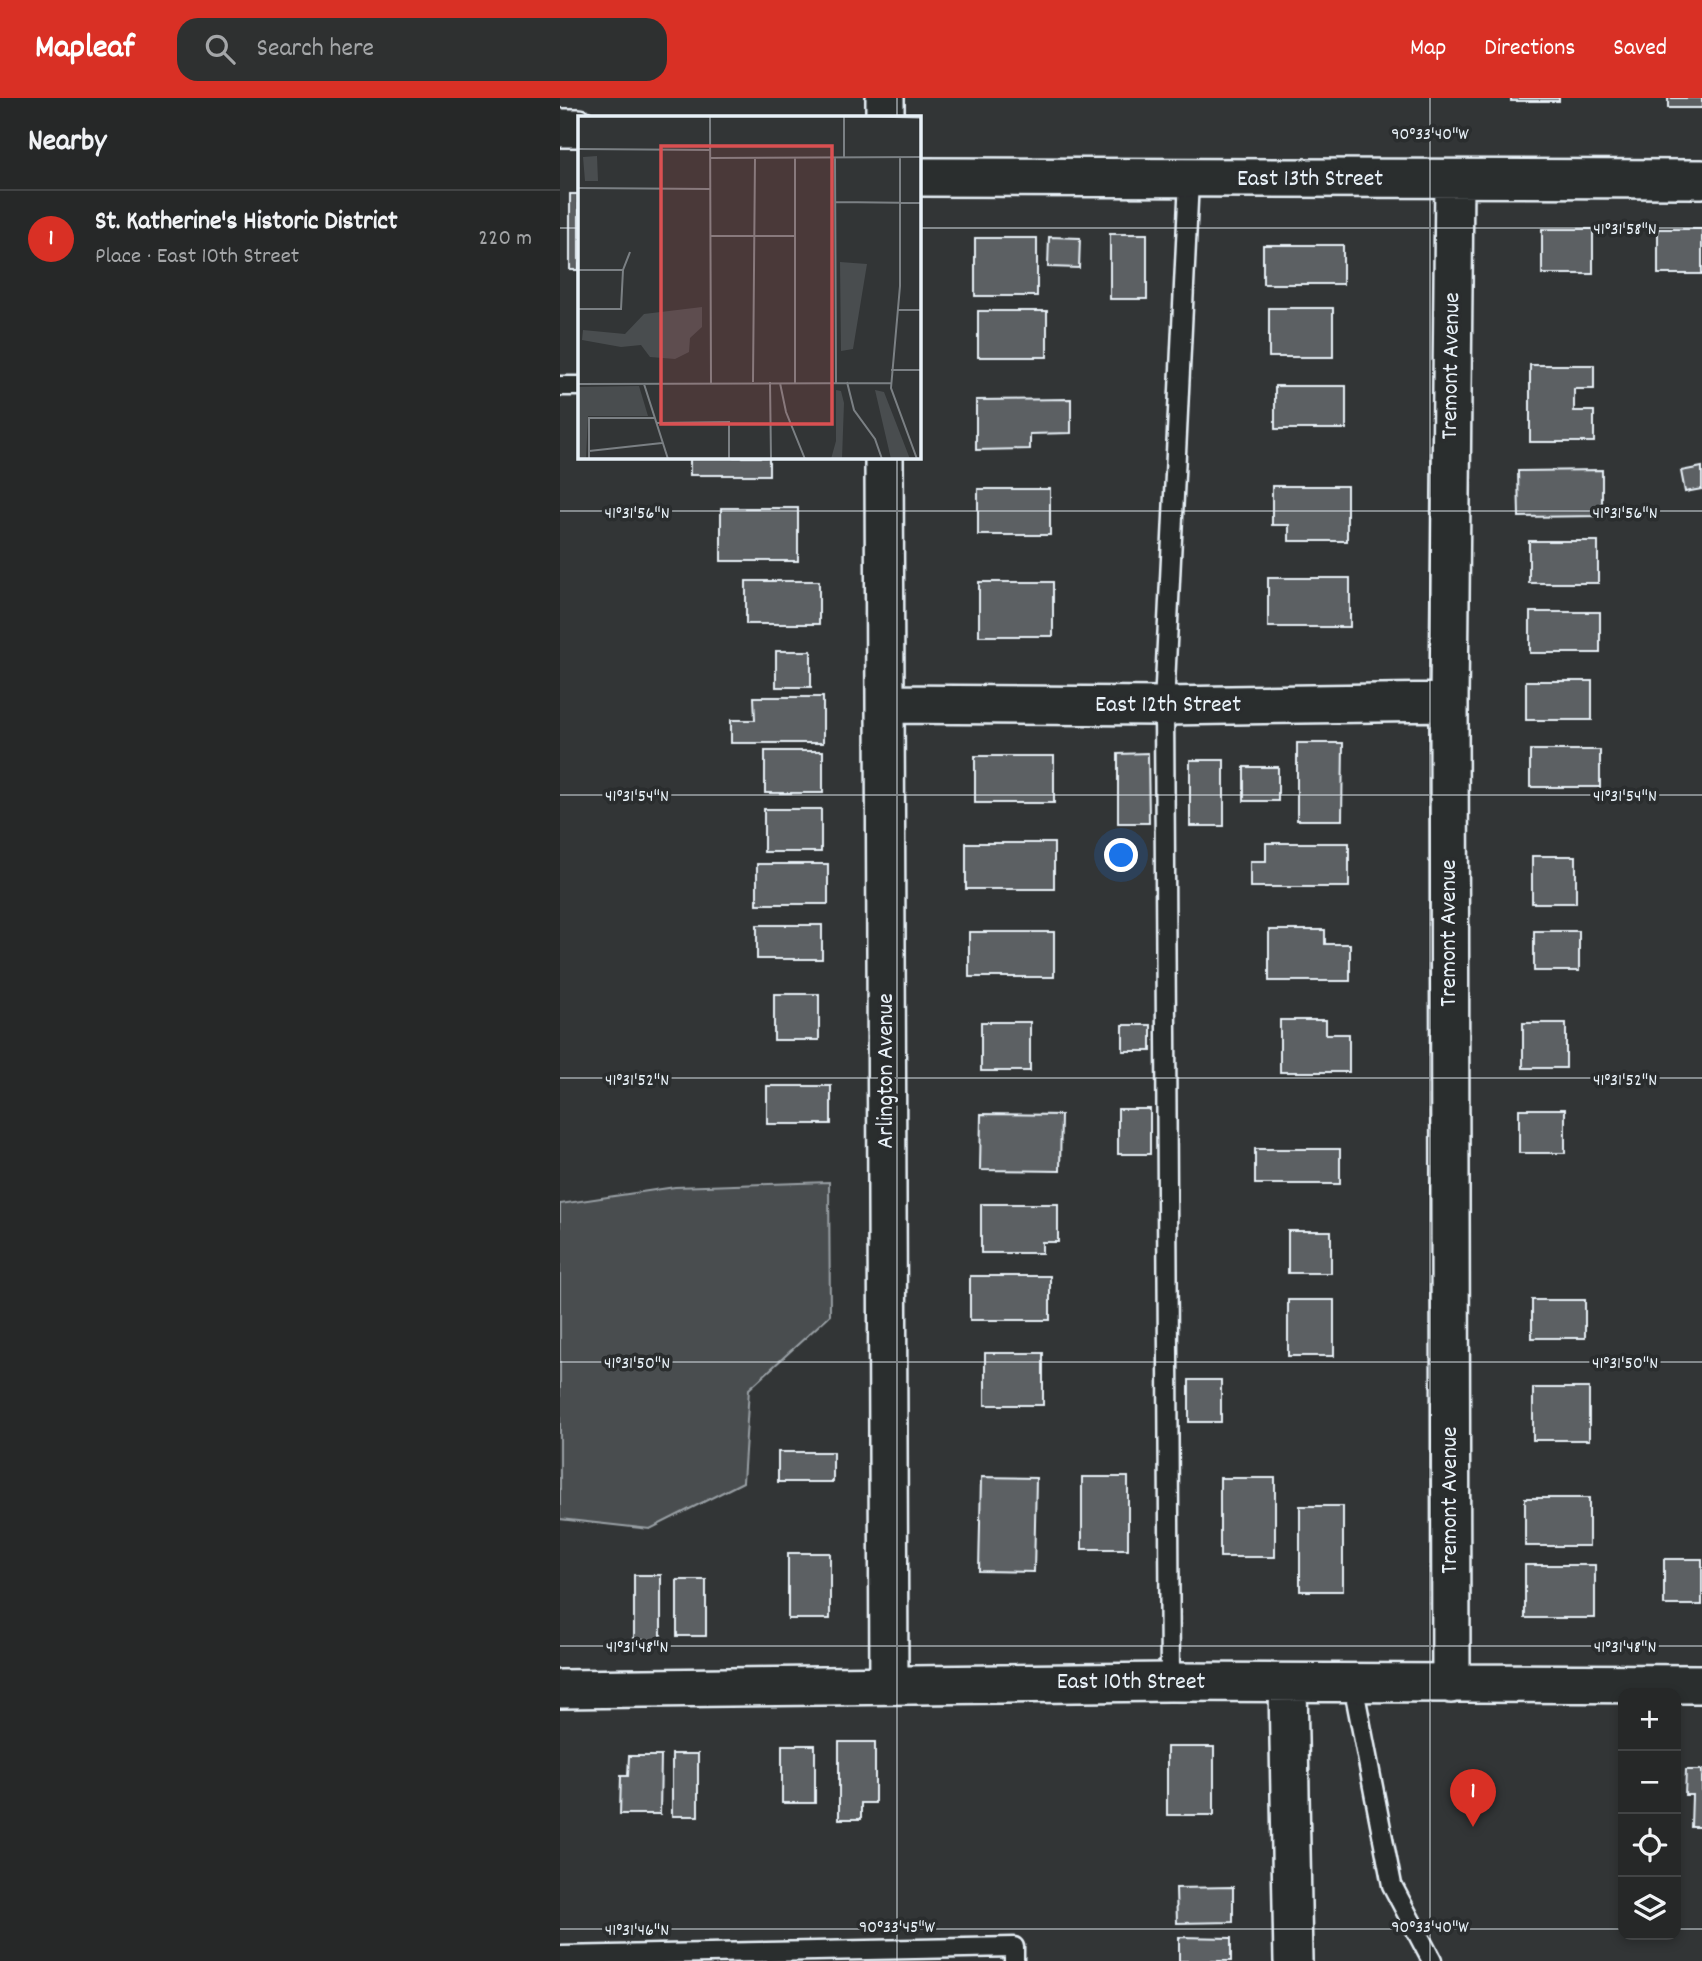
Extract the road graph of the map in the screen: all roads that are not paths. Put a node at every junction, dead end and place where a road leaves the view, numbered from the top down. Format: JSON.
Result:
{"nodes":[{"id":1,"x":885,"y":98,"type":"edge"},
{"id":2,"x":885,"y":116,"type":"edge"},
{"id":3,"x":560,"y":128,"type":"edge"},
{"id":4,"x":578,"y":128,"type":"edge"},
{"id":5,"x":920,"y":177,"type":"edge"},
{"id":6,"x":1702,"y":179,"type":"edge"},
{"id":7,"x":1189,"y":180,"type":"junction"},
{"id":8,"x":1454,"y":181,"type":"junction"},
{"id":9,"x":560,"y":386,"type":"edge"},
{"id":10,"x":578,"y":386,"type":"edge"},
{"id":11,"x":884,"y":458,"type":"edge"},
{"id":12,"x":1449,"y":702,"type":"junction"},
{"id":13,"x":886,"y":704,"type":"junction"},
{"id":14,"x":1164,"y":706,"type":"junction"},
{"id":15,"x":1170,"y":1682,"type":"junction"},
{"id":16,"x":1288,"y":1684,"type":"junction"},
{"id":17,"x":1353,"y":1684,"type":"junction"},
{"id":18,"x":1451,"y":1684,"type":"junction"},
{"id":19,"x":1702,"y":1684,"type":"edge"},
{"id":20,"x":889,"y":1685,"type":"junction"},
{"id":21,"x":560,"y":1689,"type":"edge"},
{"id":22,"x":560,"y":1956,"type":"edge"},
{"id":23,"x":1014,"y":1961,"type":"edge"},
{"id":24,"x":1293,"y":1961,"type":"edge"},
{"id":25,"x":1432,"y":1961,"type":"edge"}],
"edges":[{"from":1,"to":2,"type":"street"},
{"from":3,"to":4,"type":"street"},
{"from":5,"to":7,"type":"street","name":"East 13th Street"},
{"from":6,"to":8,"type":"street","name":"East 13th Street"},
{"from":7,"to":8,"type":"street","name":"East 13th Street"},
{"from":7,"to":14,"type":"lane"},
{"from":8,"to":12,"type":"street","name":"Tremont Avenue"},
{"from":9,"to":10,"type":"lane"},
{"from":11,"to":13,"type":"street","name":"Arlington Avenue"},
{"from":12,"to":14,"type":"street","name":"East 12th Street"},
{"from":12,"to":18,"type":"street","name":"Tremont Avenue"},
{"from":13,"to":14,"type":"street","name":"East 12th Street"},
{"from":13,"to":20,"type":"street","name":"Arlington Avenue"},
{"from":14,"to":15,"type":"lane"},
{"from":15,"to":16,"type":"street","name":"East 10th Street"},
{"from":15,"to":20,"type":"street","name":"East 10th Street"},
{"from":16,"to":17,"type":"street","name":"East 10th Street"},
{"from":16,"to":24,"type":"street"},
{"from":17,"to":18,"type":"street","name":"East 10th Street"},
{"from":17,"to":25,"type":"lane"},
{"from":18,"to":19,"type":"street","name":"East 10th Street"},
{"from":20,"to":21,"type":"street","name":"East 10th Street"},
{"from":22,"to":23,"type":"lane"}]}
